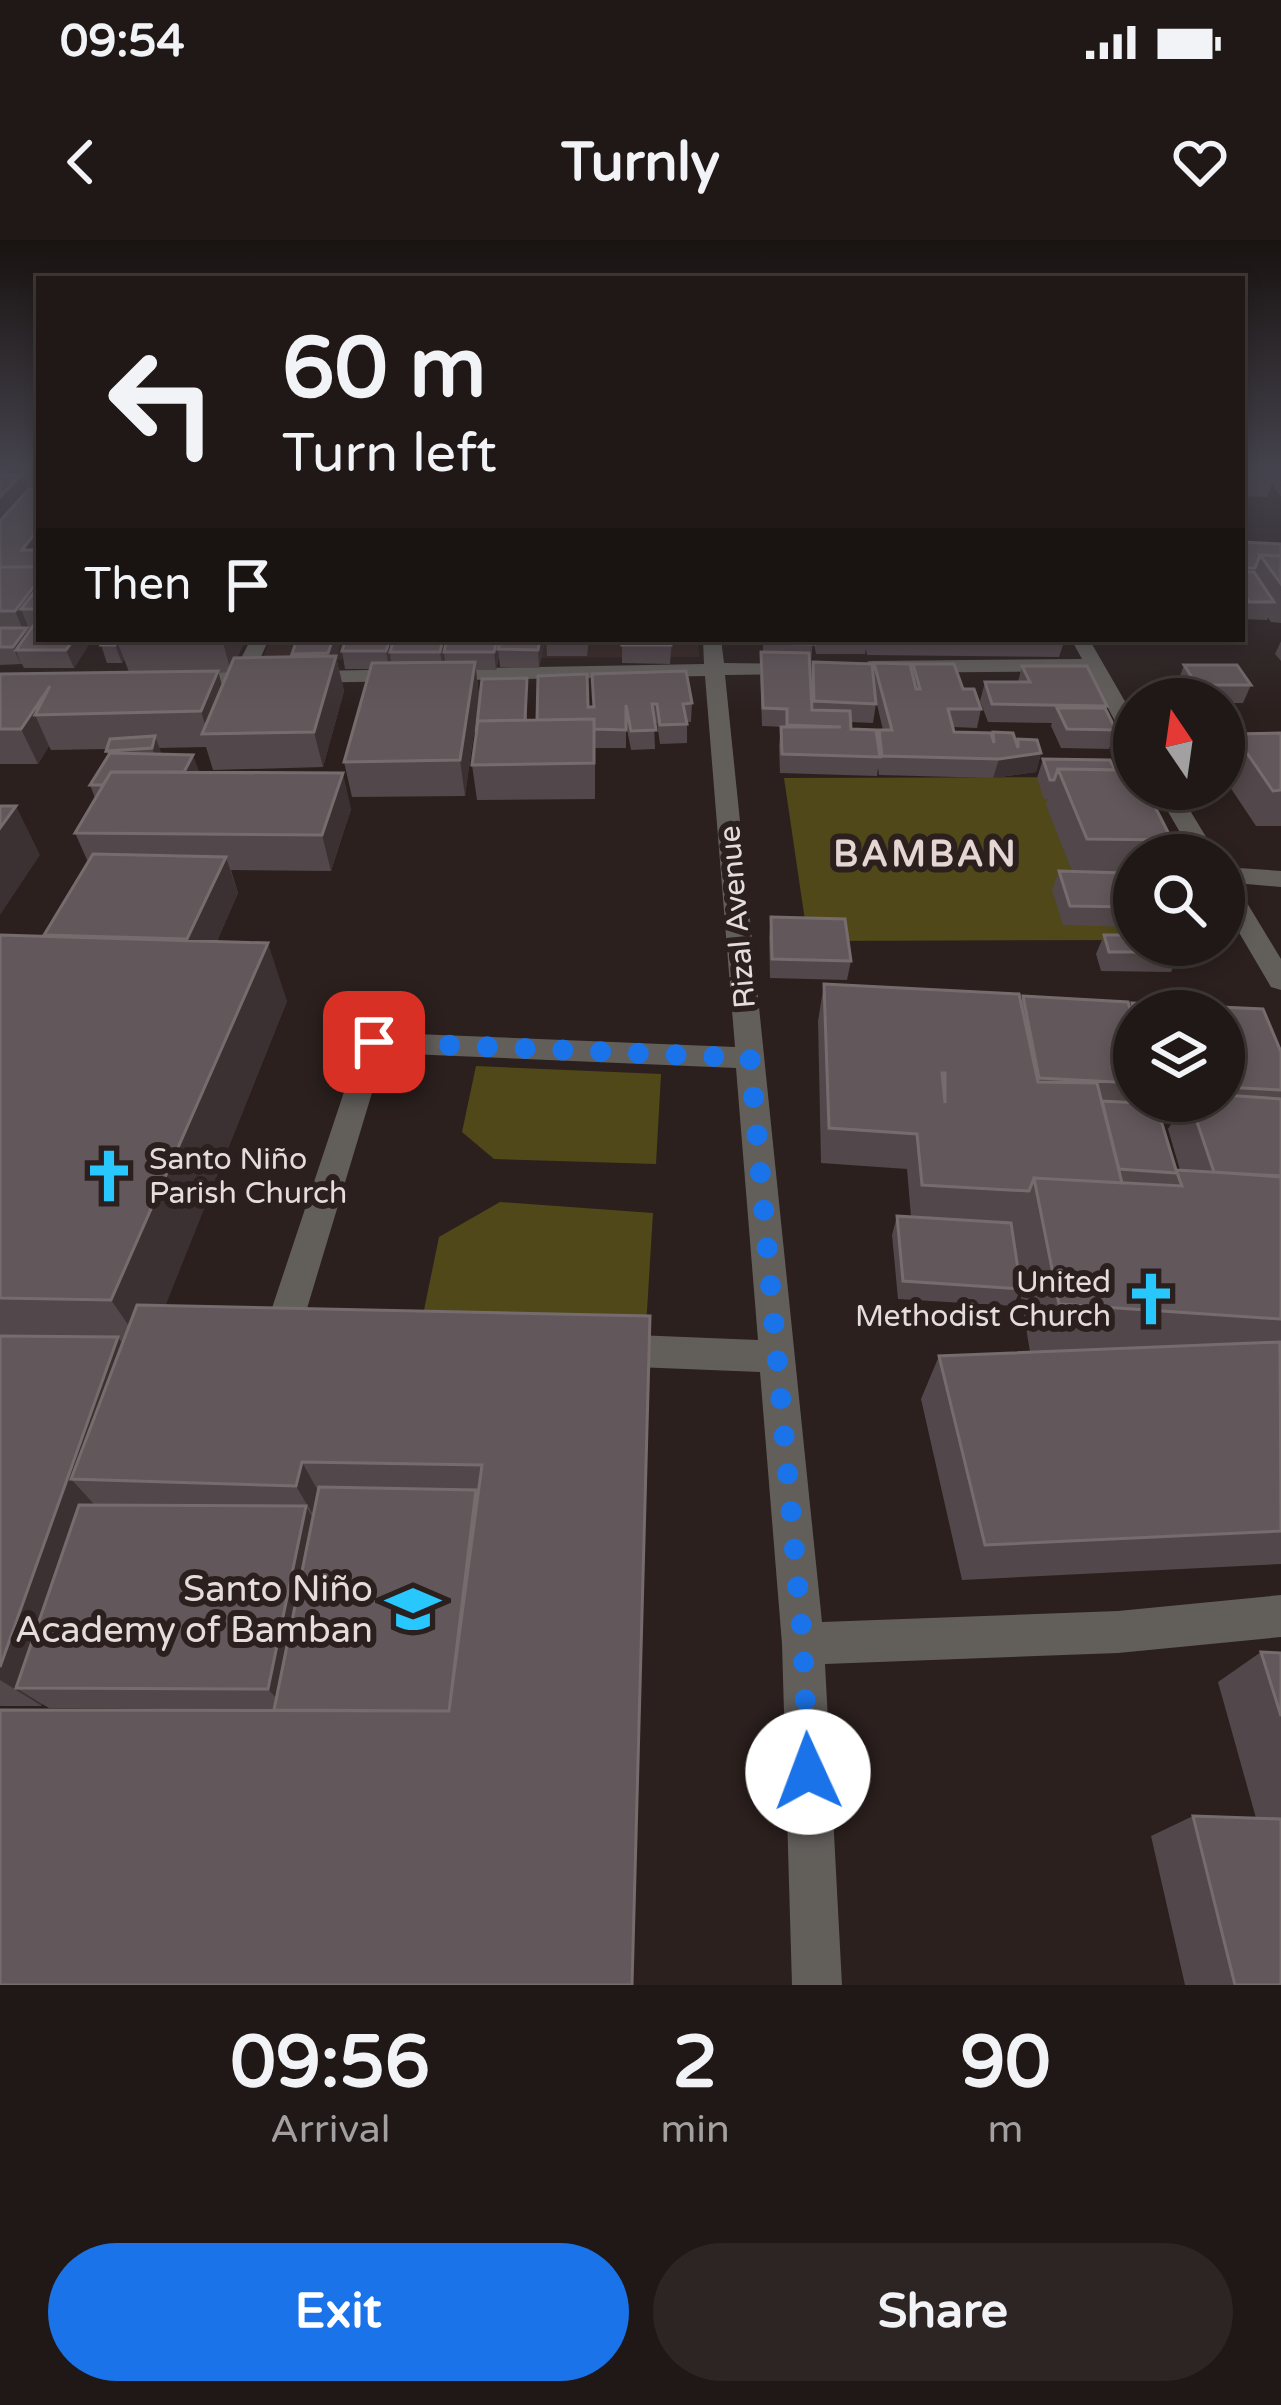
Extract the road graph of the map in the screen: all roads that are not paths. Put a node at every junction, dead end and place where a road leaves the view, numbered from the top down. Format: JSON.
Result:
{"nodes":[{"id":1,"x":259,"y":642,"type":"edge"},
{"id":2,"x":1081,"y":642,"type":"edge"},
{"id":3,"x":713,"y":654,"type":"edge"},
{"id":4,"x":1091,"y":665,"type":"junction"},
{"id":5,"x":855,"y":667,"type":"edge"},
{"id":6,"x":832,"y":668,"type":"edge"},
{"id":7,"x":242,"y":676,"type":"junction"},
{"id":8,"x":154,"y":680,"type":"edge"},
{"id":9,"x":1113,"y":701,"type":"edge"},
{"id":10,"x":1245,"y":876,"type":"edge"},
{"id":11,"x":1281,"y":879,"type":"edge"},
{"id":12,"x":1245,"y":921,"type":"edge"},
{"id":13,"x":1281,"y":981,"type":"edge"},
{"id":14,"x":750,"y":1058,"type":"junction"},
{"id":15,"x":243,"y":1335,"type":"edge"},
{"id":16,"x":281,"y":1335,"type":"junction"},
{"id":17,"x":329,"y":1337,"type":"edge"},
{"id":18,"x":566,"y":1348,"type":"edge"},
{"id":19,"x":779,"y":1357,"type":"junction"},
{"id":20,"x":1281,"y":1616,"type":"edge"},
{"id":21,"x":803,"y":1644,"type":"junction"},
{"id":22,"x":817,"y":1985,"type":"edge"}],
"edges":[{"from":1,"to":7,"type":"street"},
{"from":2,"to":4,"type":"street"},
{"from":3,"to":6,"type":"street"},
{"from":3,"to":7,"type":"street"},
{"from":3,"to":14,"type":"street","name":"Rizal Avenue"},
{"from":4,"to":5,"type":"street"},
{"from":4,"to":9,"type":"street"},
{"from":7,"to":8,"type":"street"},
{"from":10,"to":11,"type":"street"},
{"from":12,"to":13,"type":"street"},
{"from":14,"to":16,"type":"street"},
{"from":14,"to":19,"type":"street","name":"Rizal Avenue"},
{"from":15,"to":16,"type":"street"},
{"from":16,"to":17,"type":"street"},
{"from":18,"to":19,"type":"street"},
{"from":19,"to":21,"type":"street","name":"Rizal Avenue"},
{"from":20,"to":21,"type":"street"},
{"from":21,"to":22,"type":"street","name":"Rizal Avenue"}]}
